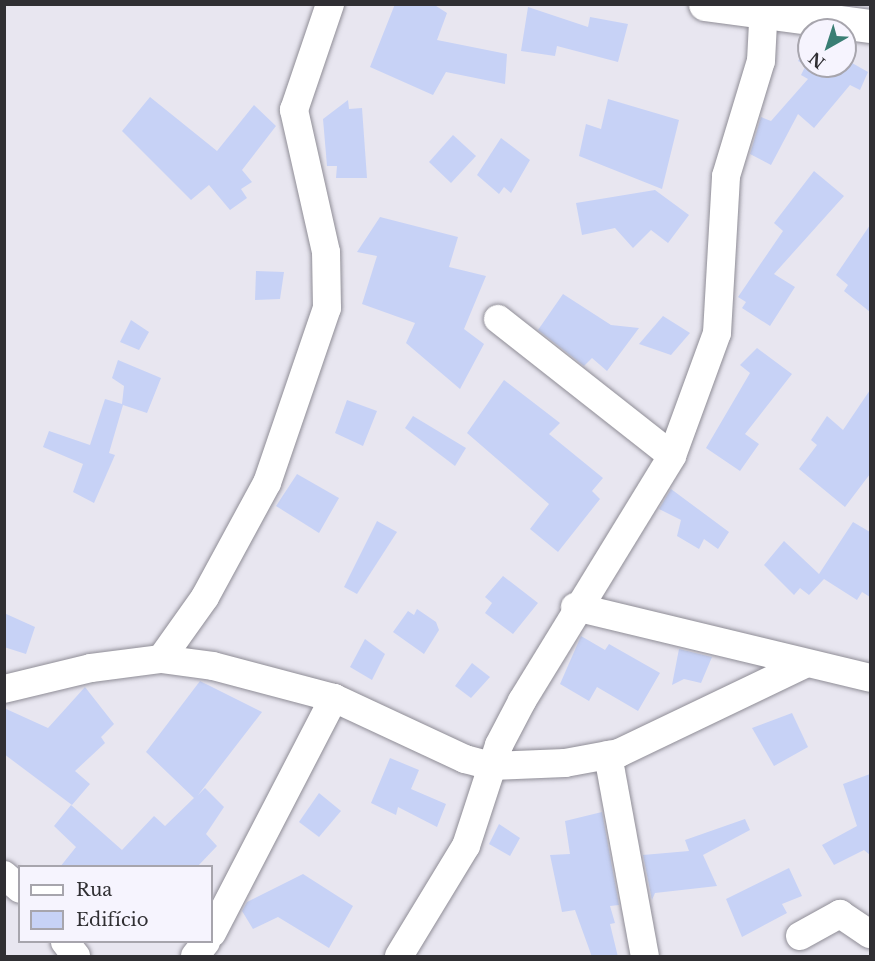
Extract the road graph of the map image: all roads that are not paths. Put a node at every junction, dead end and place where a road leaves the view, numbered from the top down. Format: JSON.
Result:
{"nodes":[{"id":1,"x":330,"y":4,"type":"edge"},
{"id":2,"x":705,"y":4,"type":"edge"},
{"id":3,"x":763,"y":10,"type":"edge"},
{"id":4,"x":870,"y":26,"type":"edge"},
{"id":5,"x":498,"y":319,"type":"dead end"},
{"id":6,"x":672,"y":456,"type":"junction"},
{"id":7,"x":575,"y":607,"type":"junction"},
{"id":8,"x":161,"y":659,"type":"junction"},
{"id":9,"x":802,"y":665,"type":"junction"},
{"id":10,"x":868,"y":673,"type":"edge"},
{"id":11,"x":4,"y":689,"type":"edge"},
{"id":12,"x":334,"y":698,"type":"junction"},
{"id":13,"x":608,"y":755,"type":"junction"},
{"id":14,"x":492,"y":765,"type":"junction"},
{"id":15,"x":4,"y":876,"type":"edge"},
{"id":16,"x":18,"y":887,"type":"edge"},
{"id":17,"x":213,"y":931,"type":"edge"},
{"id":18,"x":870,"y":934,"type":"edge"},
{"id":19,"x":800,"y":936,"type":"dead end"},
{"id":20,"x":66,"y":943,"type":"edge"},
{"id":21,"x":205,"y":943,"type":"edge"},
{"id":22,"x":76,"y":957,"type":"edge"},
{"id":23,"x":195,"y":957,"type":"edge"},
{"id":24,"x":399,"y":957,"type":"edge"},
{"id":25,"x":645,"y":957,"type":"edge"}],
"edges":[{"from":1,"to":8,"type":"street"},
{"from":2,"to":3,"type":"street"},
{"from":3,"to":4,"type":"street"},
{"from":3,"to":6,"type":"street"},
{"from":5,"to":6,"type":"street"},
{"from":6,"to":7,"type":"street"},
{"from":7,"to":9,"type":"street"},
{"from":7,"to":14,"type":"street"},
{"from":8,"to":11,"type":"street"},
{"from":8,"to":12,"type":"street"},
{"from":9,"to":10,"type":"street"},
{"from":9,"to":13,"type":"street"},
{"from":12,"to":14,"type":"street"},
{"from":12,"to":17,"type":"street"},
{"from":13,"to":14,"type":"street"},
{"from":13,"to":25,"type":"street"},
{"from":14,"to":24,"type":"street"},
{"from":15,"to":16,"type":"street"},
{"from":18,"to":19,"type":"street"},
{"from":20,"to":22,"type":"street"},
{"from":21,"to":23,"type":"street"}]}
